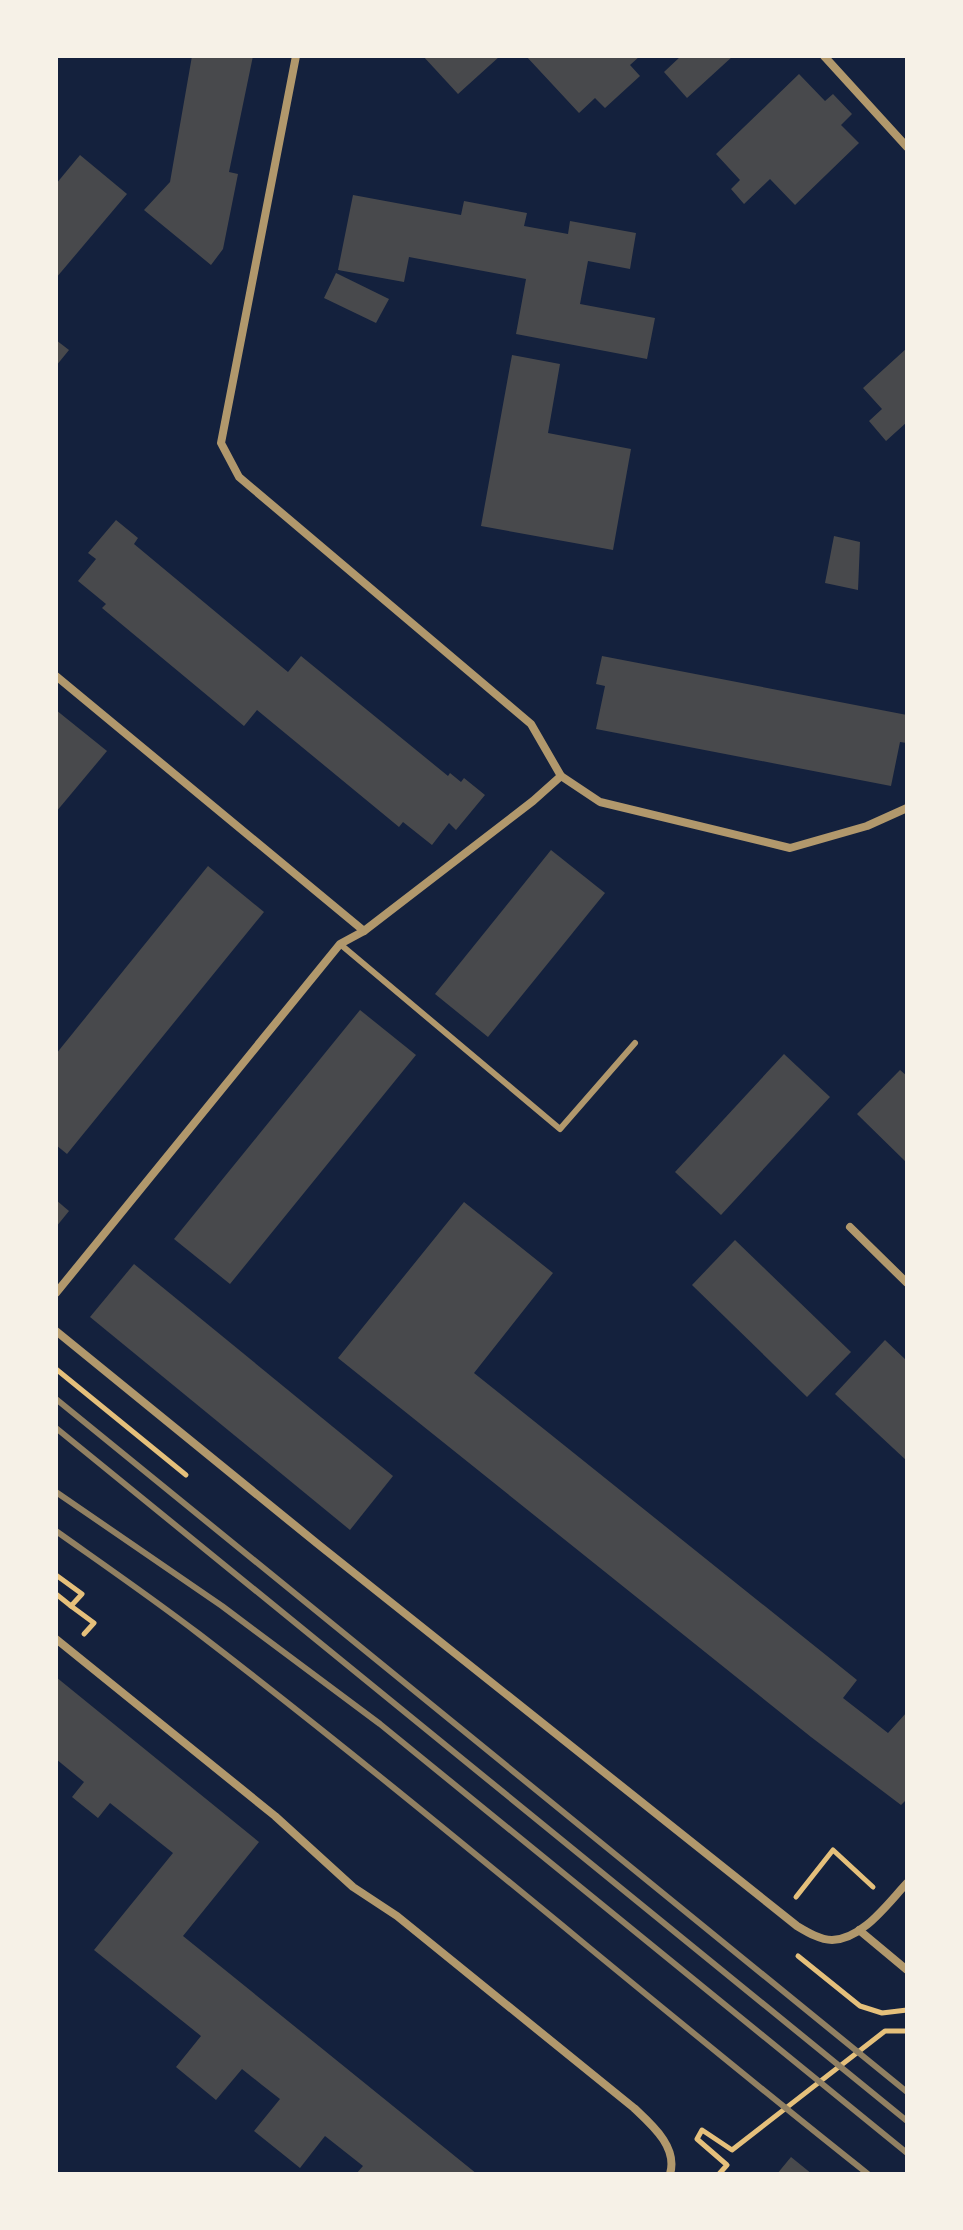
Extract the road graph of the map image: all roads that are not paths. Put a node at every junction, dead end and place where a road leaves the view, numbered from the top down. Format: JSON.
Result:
{"nodes":[{"id":1,"x":296,"y":56,"type":"edge"},
{"id":2,"x":824,"y":56,"type":"edge"},
{"id":3,"x":907,"y":147,"type":"edge"},
{"id":4,"x":56,"y":676,"type":"edge"},
{"id":5,"x":561,"y":776,"type":"junction"},
{"id":6,"x":907,"y":808,"type":"edge"},
{"id":7,"x":364,"y":931,"type":"junction"},
{"id":8,"x":340,"y":944,"type":"junction"},
{"id":9,"x":635,"y":1043,"type":"dead end"},
{"id":10,"x":850,"y":1227,"type":"dead end"},
{"id":11,"x":907,"y":1283,"type":"edge"},
{"id":12,"x":56,"y":1293,"type":"edge"},
{"id":13,"x":56,"y":1331,"type":"edge"},
{"id":14,"x":56,"y":1639,"type":"edge"},
{"id":15,"x":907,"y":1883,"type":"edge"},
{"id":16,"x":859,"y":1930,"type":"junction"},
{"id":17,"x":907,"y":1970,"type":"edge"},
{"id":18,"x":670,"y":2174,"type":"edge"}],
"edges":[{"from":1,"to":5,"type":"street"},
{"from":2,"to":3,"type":"street"},
{"from":4,"to":7,"type":"street"},
{"from":5,"to":6,"type":"street"},
{"from":5,"to":7,"type":"street"},
{"from":7,"to":8,"type":"street"},
{"from":8,"to":9,"type":"lane"},
{"from":8,"to":12,"type":"street"},
{"from":10,"to":11,"type":"street"},
{"from":13,"to":16,"type":"street"},
{"from":14,"to":18,"type":"street"},
{"from":15,"to":16,"type":"street"},
{"from":16,"to":17,"type":"street"}]}
